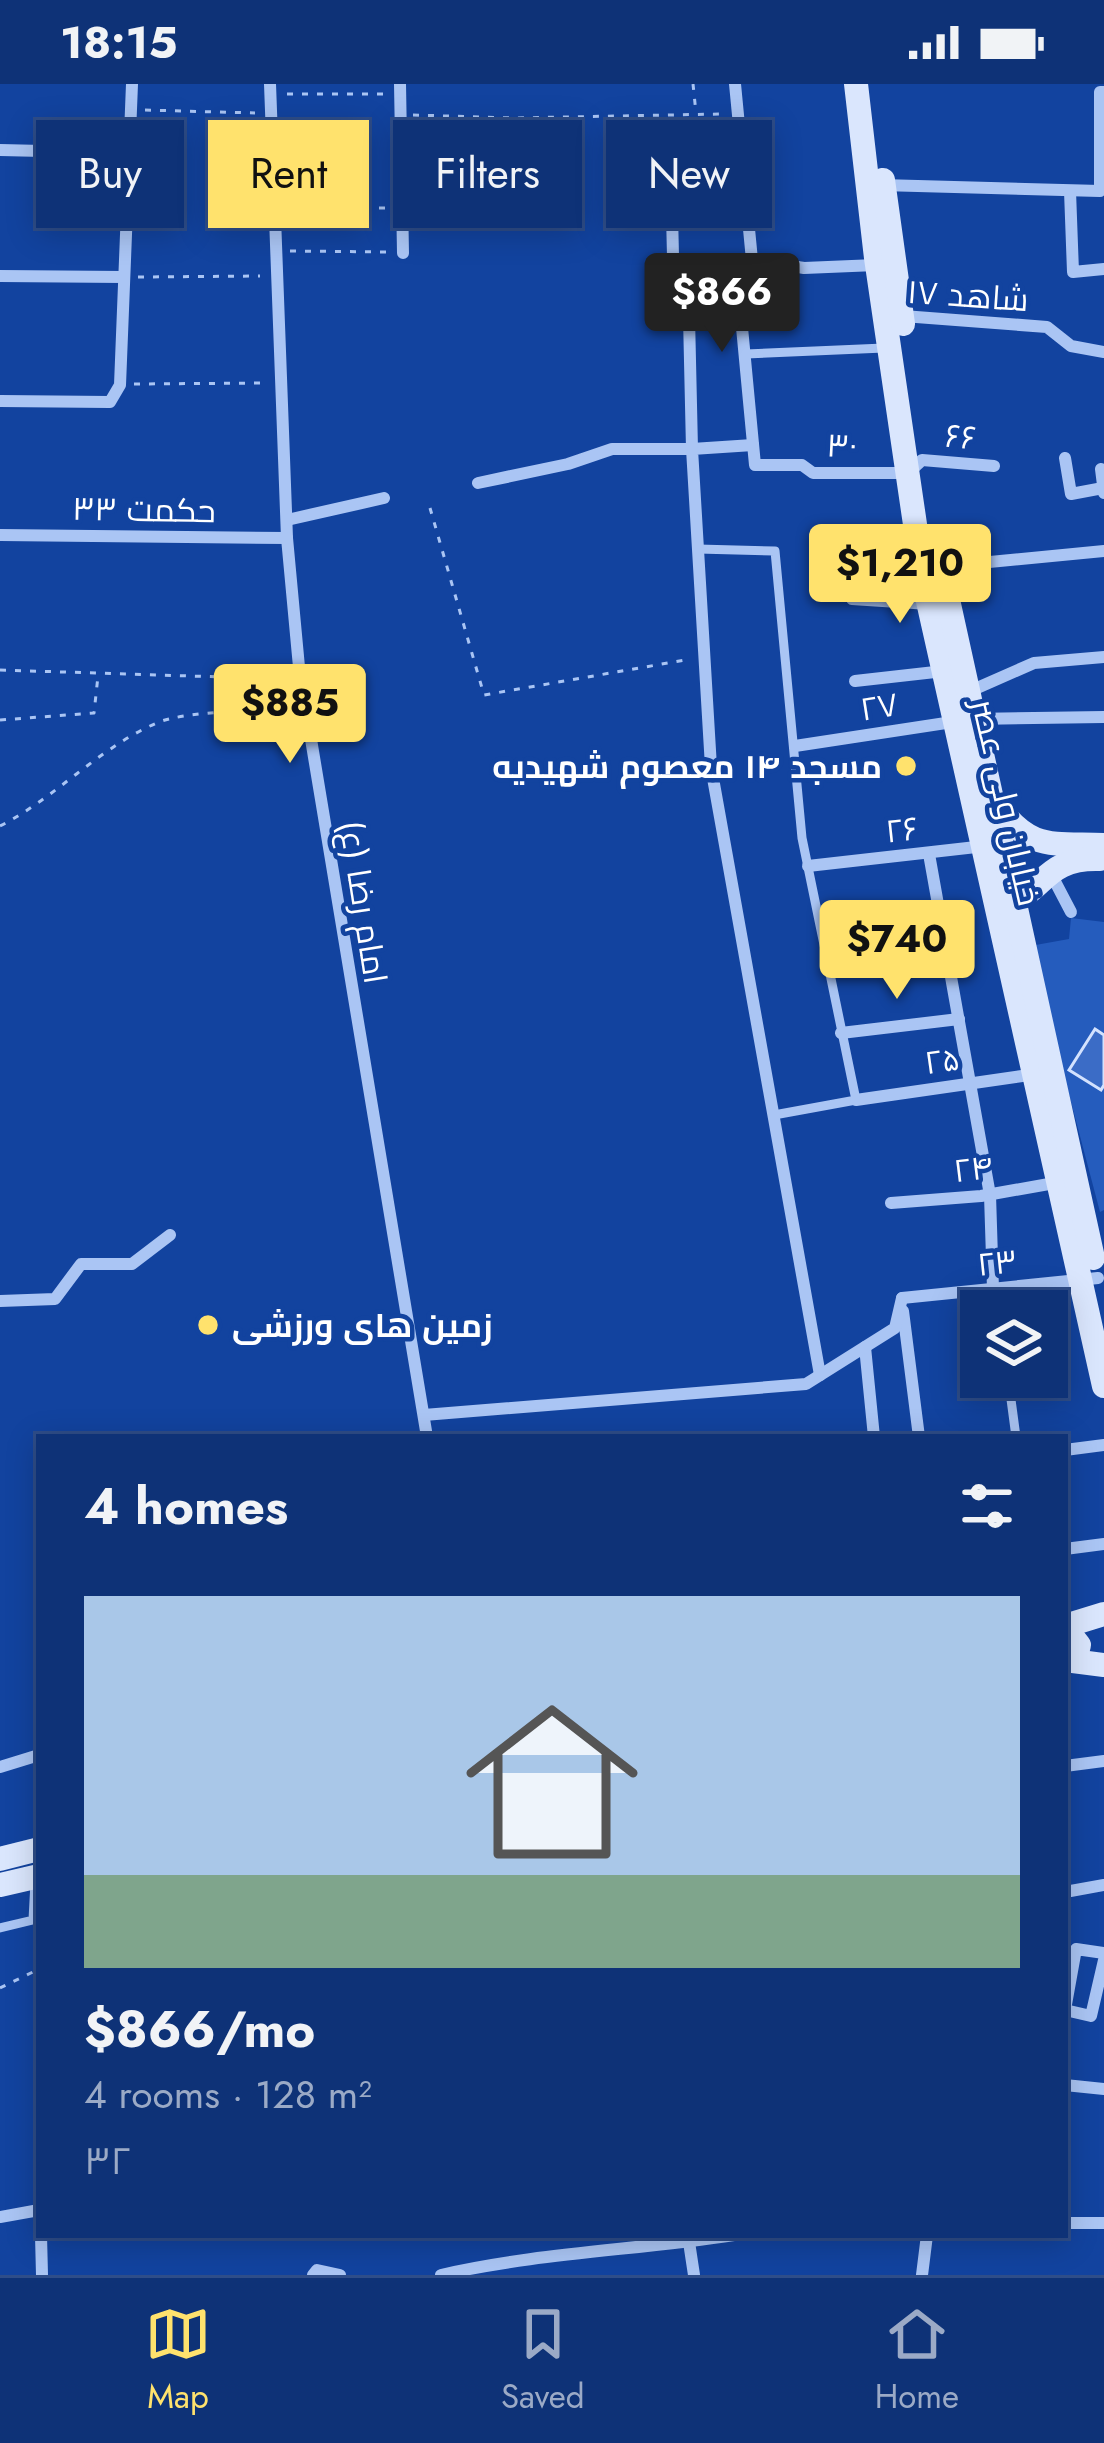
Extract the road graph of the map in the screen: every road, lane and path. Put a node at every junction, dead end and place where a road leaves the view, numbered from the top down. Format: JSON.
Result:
{"nodes":[{"id":1,"x":132,"y":84,"type":"edge"},
{"id":2,"x":693,"y":84,"type":"edge"},
{"id":3,"x":735,"y":84,"type":"edge"},
{"id":4,"x":856,"y":84,"type":"edge"},
{"id":5,"x":873,"y":84,"type":"edge"},
{"id":6,"x":270,"y":89,"type":"edge"},
{"id":7,"x":400,"y":89,"type":"edge"},
{"id":8,"x":1102,"y":92,"type":"edge"},
{"id":9,"x":131,"y":110,"type":"junction"},
{"id":10,"x":271,"y":113,"type":"junction"},
{"id":11,"x":399,"y":114,"type":"junction"},
{"id":12,"x":738,"y":114,"type":"junction"},
{"id":13,"x":668,"y":115,"type":"junction"},
{"id":14,"x":696,"y":115,"type":"junction"},
{"id":15,"x":131,"y":120,"type":"edge"},
{"id":16,"x":271,"y":120,"type":"edge"},
{"id":17,"x":399,"y":120,"type":"edge"},
{"id":18,"x":668,"y":120,"type":"edge"},
{"id":19,"x":0,"y":150,"type":"edge"},
{"id":20,"x":36,"y":151,"type":"edge"},
{"id":21,"x":1102,"y":163,"type":"edge"},
{"id":22,"x":876,"y":186,"type":"junction"},
{"id":23,"x":1070,"y":191,"type":"junction"},
{"id":24,"x":126,"y":228,"type":"edge"},
{"id":25,"x":275,"y":228,"type":"edge"},
{"id":26,"x":402,"y":228,"type":"edge"},
{"id":27,"x":672,"y":228,"type":"edge"},
{"id":28,"x":276,"y":251,"type":"junction"},
{"id":29,"x":403,"y":253,"type":"joint"},
{"id":30,"x":752,"y":260,"type":"junction"},
{"id":31,"x":885,"y":264,"type":"junction"},
{"id":32,"x":1104,"y":269,"type":"edge"},
{"id":33,"x":277,"y":275,"type":"junction"},
{"id":34,"x":0,"y":276,"type":"edge"},
{"id":35,"x":124,"y":278,"type":"junction"},
{"id":36,"x":689,"y":317,"type":"junction"},
{"id":37,"x":741,"y":317,"type":"junction"},
{"id":38,"x":893,"y":317,"type":"junction"},
{"id":39,"x":889,"y":347,"type":"junction"},
{"id":40,"x":1104,"y":352,"type":"edge"},
{"id":41,"x":746,"y":354,"type":"junction"},
{"id":42,"x":281,"y":382,"type":"junction"},
{"id":43,"x":120,"y":385,"type":"junction"},
{"id":44,"x":0,"y":400,"type":"edge"},
{"id":45,"x":753,"y":445,"type":"junction"},
{"id":46,"x":692,"y":449,"type":"junction"},
{"id":47,"x":1065,"y":458,"type":"dead end"},
{"id":48,"x":994,"y":466,"type":"dead end"},
{"id":49,"x":915,"y":467,"type":"junction"},
{"id":50,"x":478,"y":483,"type":"dead end"},
{"id":51,"x":1103,"y":483,"type":"edge"},
{"id":52,"x":384,"y":498,"type":"dead end"},
{"id":53,"x":430,"y":508,"type":"dead end"},
{"id":54,"x":286,"y":520,"type":"junction"},
{"id":55,"x":0,"y":535,"type":"edge"},
{"id":56,"x":287,"y":538,"type":"junction"},
{"id":57,"x":698,"y":549,"type":"junction"},
{"id":58,"x":1104,"y":551,"type":"edge"},
{"id":59,"x":930,"y":567,"type":"junction"},
{"id":60,"x":853,"y":599,"type":"dead end"},
{"id":61,"x":937,"y":603,"type":"junction"},
{"id":62,"x":704,"y":656,"type":"junction"},
{"id":63,"x":1104,"y":657,"type":"edge"},
{"id":64,"x":952,"y":668,"type":"junction"},
{"id":65,"x":0,"y":670,"type":"edge"},
{"id":66,"x":98,"y":674,"type":"junction"},
{"id":67,"x":301,"y":679,"type":"junction"},
{"id":68,"x":855,"y":681,"type":"dead end"},
{"id":69,"x":958,"y":694,"type":"junction"},
{"id":70,"x":305,"y":706,"type":"junction"},
{"id":71,"x":1104,"y":717,"type":"edge"},
{"id":72,"x":0,"y":720,"type":"edge"},
{"id":73,"x":964,"y":721,"type":"junction"},
{"id":74,"x":795,"y":746,"type":"junction"},
{"id":75,"x":981,"y":796,"type":"junction"},
{"id":76,"x":0,"y":826,"type":"edge"},
{"id":77,"x":992,"y":845,"type":"junction"},
{"id":78,"x":1104,"y":845,"type":"edge"},
{"id":79,"x":929,"y":854,"type":"junction"},
{"id":80,"x":1104,"y":860,"type":"edge"},
{"id":81,"x":808,"y":866,"type":"junction"},
{"id":82,"x":1049,"y":871,"type":"junction"},
{"id":83,"x":1006,"y":903,"type":"junction"},
{"id":84,"x":1071,"y":912,"type":"dead end"},
{"id":85,"x":947,"y":954,"type":"junction"},
{"id":86,"x":894,"y":965,"type":"dead end"},
{"id":87,"x":958,"y":1019,"type":"junction"},
{"id":88,"x":842,"y":1033,"type":"junction"},
{"id":89,"x":1036,"y":1074,"type":"junction"},
{"id":90,"x":970,"y":1084,"type":"junction"},
{"id":91,"x":856,"y":1100,"type":"junction"},
{"id":92,"x":774,"y":1115,"type":"junction"},
{"id":93,"x":1060,"y":1182,"type":"junction"},
{"id":94,"x":990,"y":1195,"type":"junction"},
{"id":95,"x":891,"y":1203,"type":"dead end"},
{"id":96,"x":170,"y":1235,"type":"dead end"},
{"id":97,"x":1089,"y":1279,"type":"junction"},
{"id":98,"x":993,"y":1289,"type":"junction"},
{"id":99,"x":902,"y":1298,"type":"junction"},
{"id":100,"x":0,"y":1301,"type":"edge"},
{"id":101,"x":1104,"y":1307,"type":"edge"},
{"id":102,"x":865,"y":1347,"type":"junction"},
{"id":103,"x":820,"y":1375,"type":"junction"},
{"id":104,"x":1104,"y":1386,"type":"edge"},
{"id":105,"x":1011,"y":1398,"type":"edge"},
{"id":106,"x":424,"y":1415,"type":"junction"},
{"id":107,"x":427,"y":1434,"type":"edge"},
{"id":108,"x":874,"y":1434,"type":"edge"},
{"id":109,"x":919,"y":1434,"type":"edge"},
{"id":110,"x":1016,"y":1434,"type":"edge"},
{"id":111,"x":1104,"y":1445,"type":"edge"},
{"id":112,"x":1068,"y":1450,"type":"edge"},
{"id":113,"x":1104,"y":1544,"type":"edge"},
{"id":114,"x":1068,"y":1549,"type":"edge"},
{"id":115,"x":1104,"y":1614,"type":"edge"},
{"id":116,"x":1068,"y":1625,"type":"edge"},
{"id":117,"x":1068,"y":1630,"type":"edge"},
{"id":118,"x":1070,"y":1660,"type":"edge"},
{"id":119,"x":1104,"y":1665,"type":"edge"},
{"id":120,"x":36,"y":1756,"type":"edge"},
{"id":121,"x":1104,"y":1761,"type":"edge"},
{"id":122,"x":0,"y":1766,"type":"edge"},
{"id":123,"x":1068,"y":1766,"type":"edge"},
{"id":124,"x":0,"y":1859,"type":"edge"},
{"id":125,"x":36,"y":1866,"type":"edge"},
{"id":126,"x":0,"y":1885,"type":"edge"},
{"id":127,"x":1104,"y":1885,"type":"edge"},
{"id":128,"x":1068,"y":1891,"type":"edge"},
{"id":129,"x":0,"y":1928,"type":"edge"},
{"id":130,"x":1104,"y":1956,"type":"edge"},
{"id":131,"x":36,"y":1970,"type":"edge"},
{"id":132,"x":0,"y":1988,"type":"edge"},
{"id":133,"x":1068,"y":1993,"type":"edge"},
{"id":134,"x":1068,"y":2011,"type":"edge"},
{"id":135,"x":1068,"y":2085,"type":"edge"},
{"id":136,"x":1104,"y":2089,"type":"edge"},
{"id":137,"x":36,"y":2211,"type":"edge"},
{"id":138,"x":0,"y":2217,"type":"edge"},
{"id":139,"x":1068,"y":2223,"type":"edge"},
{"id":140,"x":1104,"y":2223,"type":"edge"},
{"id":141,"x":41,"y":2238,"type":"edge"},
{"id":142,"x":715,"y":2238,"type":"edge"},
{"id":143,"x":927,"y":2238,"type":"edge"},
{"id":144,"x":689,"y":2242,"type":"junction"},
{"id":145,"x":42,"y":2275,"type":"edge"},
{"id":146,"x":313,"y":2275,"type":"edge"},
{"id":147,"x":340,"y":2275,"type":"edge"},
{"id":148,"x":441,"y":2275,"type":"edge"},
{"id":149,"x":694,"y":2275,"type":"edge"},
{"id":150,"x":922,"y":2275,"type":"edge"}],
"edges":[{"from":1,"to":9,"type":"street"},
{"from":2,"to":14,"type":"path"},
{"from":3,"to":12,"type":"street"},
{"from":4,"to":22,"type":"main road","name":"خیابان ولی عصر"},
{"from":5,"to":22,"type":"main road","name":"خیابان ولی عصر"},
{"from":6,"to":7,"type":"path"},
{"from":6,"to":10,"type":"street","name":"امام رضا (ع)"},
{"from":7,"to":11,"type":"street"},
{"from":8,"to":21,"type":"street"},
{"from":9,"to":10,"type":"path"},
{"from":9,"to":15,"type":"street"},
{"from":10,"to":16,"type":"street","name":"امام رضا (ع)"},
{"from":11,"to":13,"type":"path"},
{"from":11,"to":17,"type":"street"},
{"from":12,"to":14,"type":"path"},
{"from":12,"to":30,"type":"street"},
{"from":13,"to":14,"type":"path"},
{"from":13,"to":18,"type":"path"},
{"from":19,"to":20,"type":"street"},
{"from":21,"to":23,"type":"street"},
{"from":22,"to":23,"type":"street"},
{"from":22,"to":31,"type":"main road","name":"خیابان ولی عصر"},
{"from":23,"to":32,"type":"street"},
{"from":24,"to":35,"type":"street"},
{"from":25,"to":28,"type":"street","name":"امام رضا (ع)"},
{"from":26,"to":29,"type":"street"},
{"from":27,"to":36,"type":"street"},
{"from":28,"to":29,"type":"path"},
{"from":28,"to":33,"type":"street","name":"امام رضا (ع)"},
{"from":30,"to":31,"type":"street"},
{"from":30,"to":37,"type":"street"},
{"from":31,"to":38,"type":"main road","name":"خیابان ولی عصر"},
{"from":33,"to":35,"type":"path"},
{"from":33,"to":42,"type":"street","name":"امام رضا (ع)"},
{"from":34,"to":35,"type":"street"},
{"from":35,"to":43,"type":"street"},
{"from":36,"to":37,"type":"street"},
{"from":36,"to":46,"type":"street"},
{"from":37,"to":41,"type":"street"},
{"from":38,"to":39,"type":"main road","name":"خیابان ولی عصر"},
{"from":38,"to":40,"type":"street","name":"شاهد ۱۷"},
{"from":38,"to":49,"type":"main road","name":"خیابان ولی عصر"},
{"from":39,"to":41,"type":"lane"},
{"from":39,"to":49,"type":"main road","name":"خیابان ولی عصر"},
{"from":41,"to":45,"type":"street"},
{"from":42,"to":43,"type":"path"},
{"from":42,"to":54,"type":"street","name":"امام رضا (ع)"},
{"from":43,"to":44,"type":"street"},
{"from":45,"to":46,"type":"street"},
{"from":45,"to":49,"type":"street","name":"۳۰"},
{"from":46,"to":50,"type":"street"},
{"from":46,"to":57,"type":"street"},
{"from":47,"to":51,"type":"street"},
{"from":48,"to":49,"type":"street","name":"۶۶"},
{"from":49,"to":59,"type":"main road","name":"خیابان ولی عصر"},
{"from":52,"to":54,"type":"street"},
{"from":53,"to":62,"type":"path"},
{"from":54,"to":56,"type":"street","name":"امام رضا (ع)"},
{"from":55,"to":56,"type":"street","name":"حکمت ۳۳"},
{"from":56,"to":67,"type":"street","name":"امام رضا (ع)"},
{"from":57,"to":62,"type":"street"},
{"from":57,"to":74,"type":"lane"},
{"from":58,"to":59,"type":"street"},
{"from":59,"to":61,"type":"main road","name":"خیابان ولی عصر"},
{"from":60,"to":61,"type":"street"},
{"from":61,"to":64,"type":"main road","name":"خیابان ولی عصر"},
{"from":62,"to":92,"type":"street"},
{"from":63,"to":69,"type":"street"},
{"from":64,"to":68,"type":"street"},
{"from":64,"to":69,"type":"main road","name":"خیابان ولی عصر"},
{"from":65,"to":66,"type":"path"},
{"from":66,"to":67,"type":"path"},
{"from":66,"to":72,"type":"path"},
{"from":67,"to":70,"type":"street","name":"امام رضا (ع)"},
{"from":69,"to":73,"type":"main road","name":"خیابان ولی عصر"},
{"from":70,"to":76,"type":"path"},
{"from":70,"to":106,"type":"street","name":"امام رضا (ع)"},
{"from":71,"to":73,"type":"street","name":"۲۷"},
{"from":73,"to":74,"type":"street","name":"۲۷"},
{"from":73,"to":75,"type":"main road","name":"خیابان ولی عصر"},
{"from":74,"to":81,"type":"lane"},
{"from":75,"to":77,"type":"main road","name":"خیابان ولی عصر"},
{"from":75,"to":78,"type":"main road"},
{"from":77,"to":79,"type":"street","name":"۲۶"},
{"from":77,"to":83,"type":"main road","name":"خیابان ولی عصر"},
{"from":79,"to":81,"type":"street","name":"۲۶"},
{"from":79,"to":85,"type":"street"},
{"from":80,"to":82,"type":"main road"},
{"from":81,"to":88,"type":"lane"},
{"from":82,"to":83,"type":"main road"},
{"from":82,"to":84,"type":"street"},
{"from":83,"to":89,"type":"main road","name":"خیابان ولی عصر"},
{"from":83,"to":97,"type":"main road","name":"خیابان ولی عصر"},
{"from":85,"to":86,"type":"street"},
{"from":85,"to":87,"type":"street"},
{"from":87,"to":88,"type":"street"},
{"from":87,"to":90,"type":"street"},
{"from":88,"to":91,"type":"lane"},
{"from":89,"to":90,"type":"street","name":"۲۵"},
{"from":89,"to":93,"type":"main road","name":"خیابان ولی عصر"},
{"from":90,"to":91,"type":"street","name":"۲۵"},
{"from":90,"to":94,"type":"street"},
{"from":91,"to":92,"type":"lane"},
{"from":92,"to":103,"type":"street"},
{"from":93,"to":94,"type":"street","name":"۲۴"},
{"from":93,"to":97,"type":"main road","name":"خیابان ولی عصر"},
{"from":94,"to":95,"type":"street","name":"۲۴"},
{"from":94,"to":98,"type":"street"},
{"from":96,"to":100,"type":"street"},
{"from":97,"to":98,"type":"street","name":"۲۳"},
{"from":97,"to":101,"type":"main road","name":"خیابان ولی عصر"},
{"from":97,"to":104,"type":"main road","name":"خیابان ولی عصر"},
{"from":98,"to":99,"type":"street","name":"۲۳"},
{"from":99,"to":102,"type":"street"},
{"from":99,"to":109,"type":"street"},
{"from":102,"to":103,"type":"street"},
{"from":102,"to":108,"type":"street"},
{"from":103,"to":106,"type":"street"},
{"from":105,"to":110,"type":"lane"},
{"from":106,"to":107,"type":"street","name":"امام رضا (ع)"},
{"from":111,"to":112,"type":"street"},
{"from":113,"to":114,"type":"street"},
{"from":115,"to":116,"type":"main road"},
{"from":117,"to":118,"type":"main road"},
{"from":118,"to":119,"type":"main road"},
{"from":120,"to":122,"type":"street"},
{"from":121,"to":123,"type":"street"},
{"from":124,"to":125,"type":"main road"},
{"from":125,"to":126,"type":"main road"},
{"from":125,"to":129,"type":"lane"},
{"from":127,"to":128,"type":"street"},
{"from":130,"to":133,"type":"street"},
{"from":130,"to":134,"type":"street"},
{"from":131,"to":132,"type":"path"},
{"from":135,"to":136,"type":"street"},
{"from":137,"to":138,"type":"street"},
{"from":139,"to":140,"type":"street"},
{"from":141,"to":145,"type":"street"},
{"from":142,"to":144,"type":"street"},
{"from":143,"to":150,"type":"street"},
{"from":144,"to":148,"type":"street"},
{"from":144,"to":149,"type":"street"},
{"from":146,"to":147,"type":"street"}]}
